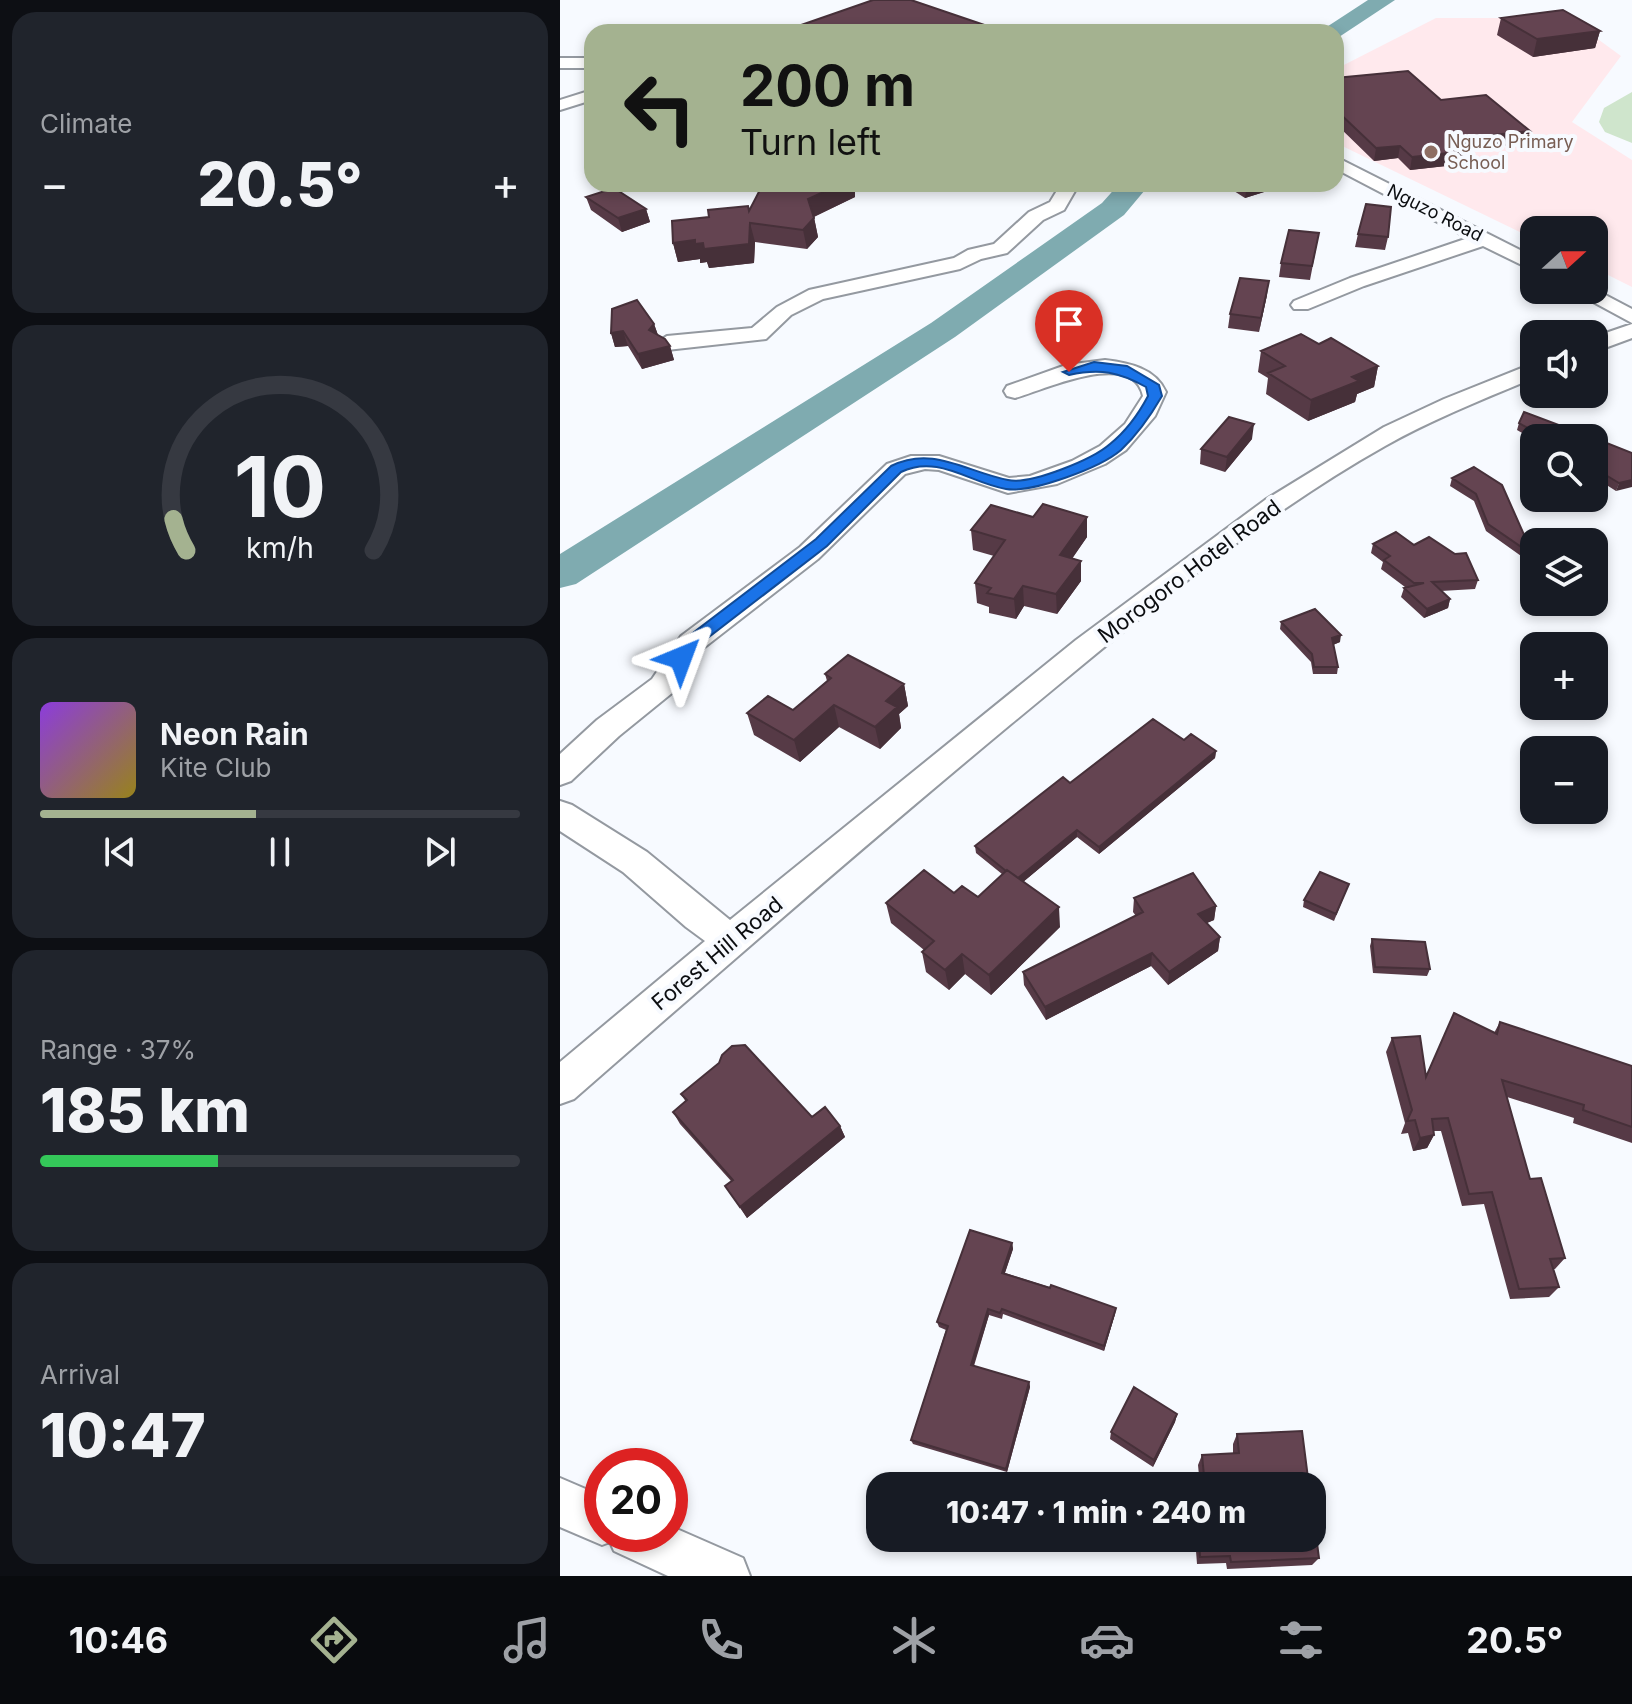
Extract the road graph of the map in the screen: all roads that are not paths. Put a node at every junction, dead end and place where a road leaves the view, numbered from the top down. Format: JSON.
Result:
{"nodes":[{"id":1,"x":560,"y":63,"type":"edge"},
{"id":2,"x":584,"y":63,"type":"edge"},
{"id":3,"x":584,"y":101,"type":"edge"},
{"id":4,"x":560,"y":105,"type":"edge"},
{"id":5,"x":1344,"y":166,"type":"edge"},
{"id":6,"x":1067,"y":192,"type":"edge"},
{"id":7,"x":1486,"y":239,"type":"junction"},
{"id":8,"x":1520,"y":257,"type":"edge"},
{"id":9,"x":1607,"y":304,"type":"edge"},
{"id":10,"x":1301,"y":305,"type":"dead end"},
{"id":11,"x":1632,"y":317,"type":"edge"},
{"id":12,"x":1632,"y":330,"type":"edge"},
{"id":13,"x":1608,"y":339,"type":"edge"},
{"id":14,"x":667,"y":343,"type":"edge"},
{"id":15,"x":1520,"y":376,"type":"edge"},
{"id":16,"x":1015,"y":391,"type":"dead end"},
{"id":17,"x":560,"y":773,"type":"edge"},
{"id":18,"x":560,"y":814,"type":"edge"},
{"id":19,"x":874,"y":819,"type":"joint"},
{"id":20,"x":731,"y":939,"type":"junction"},
{"id":21,"x":560,"y":1086,"type":"edge"},
{"id":22,"x":560,"y":1502,"type":"edge"},
{"id":23,"x":584,"y":1513,"type":"edge"},
{"id":24,"x":671,"y":1552,"type":"edge"},
{"id":25,"x":725,"y":1576,"type":"edge"}],
"edges":[{"from":1,"to":2,"type":"street"},
{"from":3,"to":4,"type":"street"},
{"from":5,"to":7,"type":"street","name":"Nguzo Road"},
{"from":6,"to":14,"type":"street"},
{"from":7,"to":8,"type":"street","name":"Nguzo Road"},
{"from":7,"to":10,"type":"street"},
{"from":9,"to":11,"type":"street"},
{"from":12,"to":13,"type":"street"},
{"from":15,"to":19,"type":"street","name":"Morogoro Hotel Road"},
{"from":16,"to":17,"type":"street"},
{"from":18,"to":20,"type":"street"},
{"from":19,"to":20,"type":"street","name":"Forest Hill Road"},
{"from":20,"to":21,"type":"street","name":"Forest Hill Road"},
{"from":22,"to":23,"type":"street"},
{"from":24,"to":25,"type":"street"}]}
